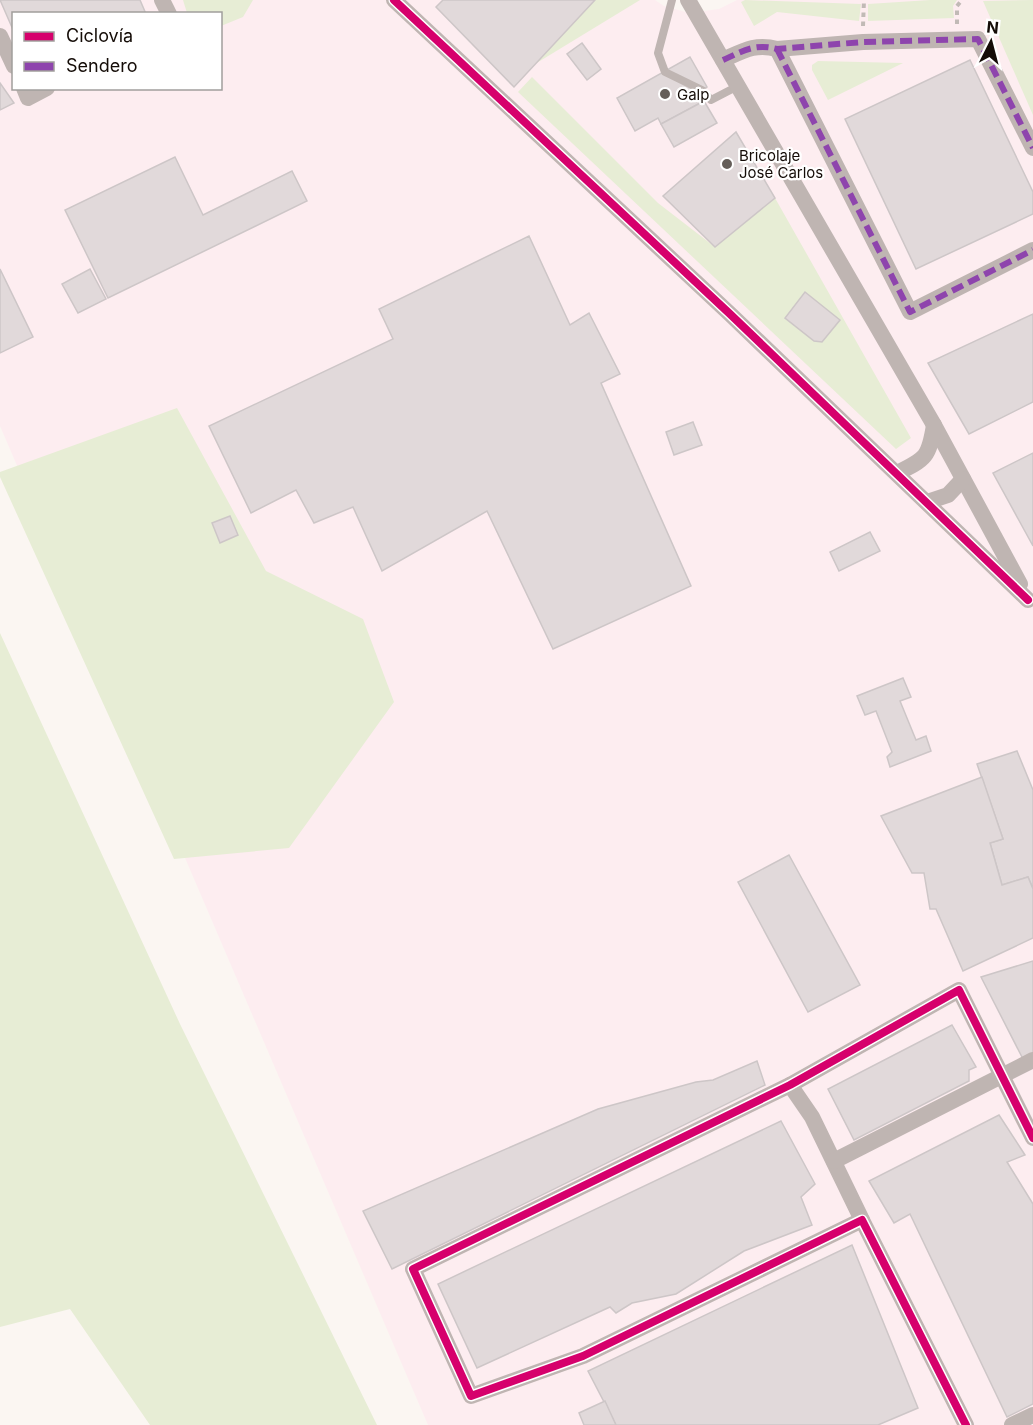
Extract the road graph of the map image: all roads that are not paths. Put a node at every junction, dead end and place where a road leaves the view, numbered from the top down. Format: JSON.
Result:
{"nodes":[{"id":1,"x":393,"y":0,"type":"edge"},
{"id":2,"x":672,"y":0,"type":"edge"},
{"id":3,"x":688,"y":0,"type":"edge"},
{"id":4,"x":0,"y":36,"type":"edge"},
{"id":5,"x":777,"y":49,"type":"junction"},
{"id":6,"x":723,"y":60,"type":"junction"},
{"id":7,"x":12,"y":62,"type":"edge"},
{"id":8,"x":738,"y":86,"type":"junction"},
{"id":9,"x":25,"y":90,"type":"edge"},
{"id":10,"x":44,"y":90,"type":"edge"},
{"id":11,"x":1033,"y":148,"type":"edge"},
{"id":12,"x":1033,"y":250,"type":"edge"},
{"id":13,"x":934,"y":425,"type":"junction"},
{"id":14,"x":897,"y":473,"type":"junction"},
{"id":15,"x":963,"y":479,"type":"junction"},
{"id":16,"x":927,"y":502,"type":"junction"},
{"id":17,"x":1031,"y":602,"type":"edge"},
{"id":18,"x":1033,"y":1060,"type":"edge"},
{"id":19,"x":1000,"y":1075,"type":"junction"},
{"id":20,"x":790,"y":1085,"type":"junction"},
{"id":21,"x":1033,"y":1138,"type":"edge"},
{"id":22,"x":834,"y":1161,"type":"junction"},
{"id":23,"x":862,"y":1220,"type":"junction"},
{"id":24,"x":1033,"y":1414,"type":"edge"},
{"id":25,"x":966,"y":1425,"type":"edge"},
{"id":26,"x":1012,"y":1425,"type":"edge"}],
"edges":[{"from":1,"to":14,"type":"street"},
{"from":2,"to":8,"type":"lane"},
{"from":3,"to":6,"type":"street"},
{"from":4,"to":7,"type":"street"},
{"from":5,"to":6,"type":"street"},
{"from":5,"to":11,"type":"street"},
{"from":5,"to":12,"type":"street"},
{"from":6,"to":8,"type":"street"},
{"from":8,"to":13,"type":"street"},
{"from":9,"to":10,"type":"street"},
{"from":13,"to":14,"type":"street"},
{"from":13,"to":15,"type":"street"},
{"from":14,"to":16,"type":"street"},
{"from":15,"to":16,"type":"street"},
{"from":15,"to":17,"type":"street"},
{"from":16,"to":17,"type":"street"},
{"from":18,"to":19,"type":"street"},
{"from":19,"to":20,"type":"street"},
{"from":19,"to":21,"type":"street"},
{"from":19,"to":22,"type":"street"},
{"from":20,"to":22,"type":"street"},
{"from":20,"to":23,"type":"street"},
{"from":22,"to":23,"type":"street"},
{"from":23,"to":25,"type":"street"},
{"from":24,"to":26,"type":"street"}]}
